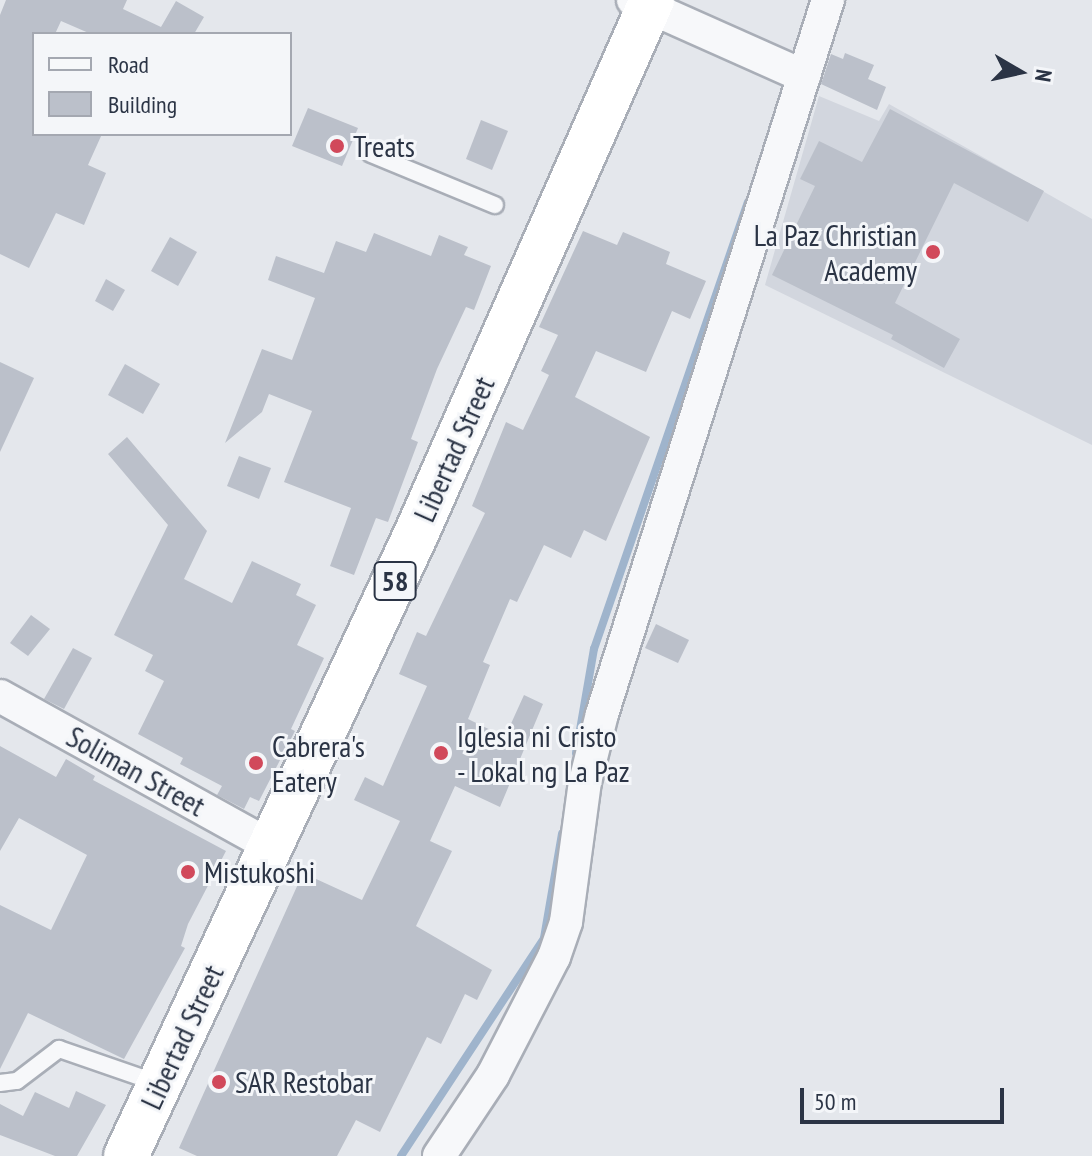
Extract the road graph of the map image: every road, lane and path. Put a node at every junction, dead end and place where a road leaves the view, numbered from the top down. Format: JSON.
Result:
{"nodes":[{"id":1,"x":828,"y":0,"type":"edge"},
{"id":2,"x":644,"y":3,"type":"edge"},
{"id":3,"x":804,"y":76,"type":"junction"},
{"id":4,"x":371,"y":154,"type":"dead end"},
{"id":5,"x":495,"y":205,"type":"dead end"},
{"id":6,"x":0,"y":696,"type":"edge"},
{"id":7,"x":272,"y":847,"type":"junction"},
{"id":8,"x":0,"y":1083,"type":"edge"},
{"id":9,"x":160,"y":1085,"type":"junction"},
{"id":10,"x":126,"y":1156,"type":"edge"},
{"id":11,"x":439,"y":1156,"type":"edge"}],
"edges":[{"from":1,"to":3,"type":"street"},
{"from":2,"to":3,"type":"street"},
{"from":2,"to":7,"type":"highway","name":"Libertad Street","number":"58"},
{"from":3,"to":11,"type":"street"},
{"from":4,"to":5,"type":"lane"},
{"from":6,"to":7,"type":"street","name":"Soliman Street"},
{"from":7,"to":9,"type":"highway","name":"Libertad Street","number":"58"},
{"from":8,"to":9,"type":"lane"},
{"from":9,"to":10,"type":"highway","name":"Libertad Street","number":"58"}]}
